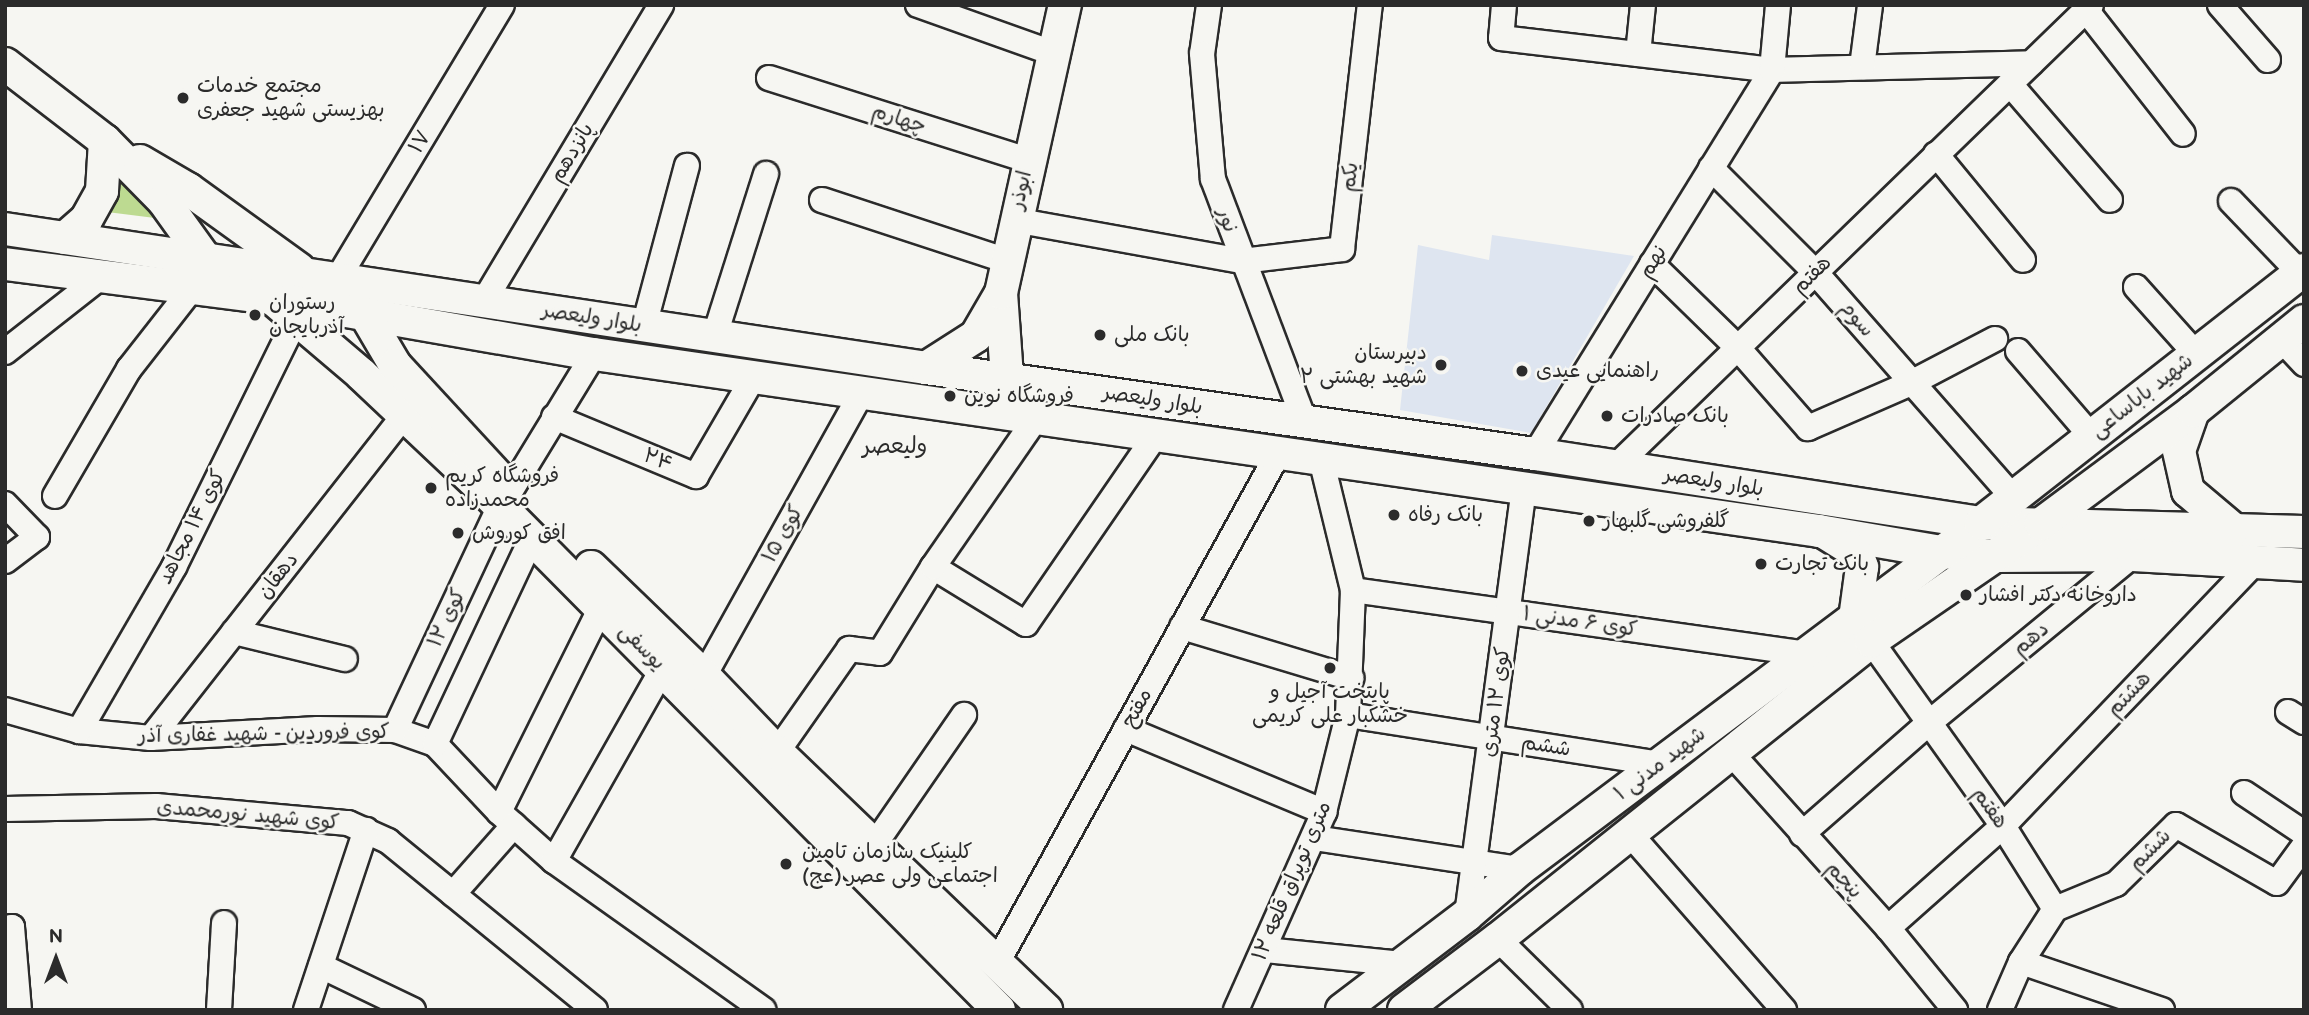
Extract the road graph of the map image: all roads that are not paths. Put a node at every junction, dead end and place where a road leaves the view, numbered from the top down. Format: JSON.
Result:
{"nodes":[{"id":1,"x":502,"y":5,"type":"edge"},
{"id":2,"x":660,"y":5,"type":"edge"},
{"id":3,"x":918,"y":5,"type":"edge"},
{"id":4,"x":1065,"y":5,"type":"edge"},
{"id":5,"x":1209,"y":5,"type":"edge"},
{"id":6,"x":1370,"y":5,"type":"edge"},
{"id":7,"x":1504,"y":5,"type":"edge"},
{"id":8,"x":1643,"y":5,"type":"edge"},
{"id":9,"x":1778,"y":5,"type":"edge"},
{"id":10,"x":1870,"y":5,"type":"edge"},
{"id":11,"x":2220,"y":5,"type":"edge"},
{"id":12,"x":2089,"y":8,"type":"edge"},
{"id":13,"x":1053,"y":53,"type":"junction"},
{"id":14,"x":1638,"y":54,"type":"junction"},
{"id":15,"x":2267,"y":60,"type":"dead end"},
{"id":16,"x":2031,"y":63,"type":"junction"},
{"id":17,"x":5,"y":64,"type":"edge"},
{"id":18,"x":1862,"y":67,"type":"junction"},
{"id":19,"x":1772,"y":70,"type":"junction"},
{"id":20,"x":769,"y":78,"type":"dead end"},
{"id":21,"x":2010,"y":84,"type":"junction"},
{"id":22,"x":2183,"y":134,"type":"dead end"},
{"id":23,"x":105,"y":141,"type":"junction"},
{"id":24,"x":1936,"y":155,"type":"junction"},
{"id":25,"x":1028,"y":160,"type":"junction"},
{"id":26,"x":687,"y":166,"type":"dead end"},
{"id":27,"x":1711,"y":168,"type":"junction"},
{"id":28,"x":766,"y":174,"type":"dead end"},
{"id":29,"x":188,"y":189,"type":"junction"},
{"id":30,"x":822,"y":200,"type":"dead end"},
{"id":31,"x":2110,"y":200,"type":"dead end"},
{"id":32,"x":2231,"y":201,"type":"dead end"},
{"id":33,"x":1014,"y":220,"type":"junction"},
{"id":34,"x":5,"y":229,"type":"edge"},
{"id":35,"x":65,"y":237,"type":"junction"},
{"id":36,"x":204,"y":257,"type":"junction"},
{"id":37,"x":2023,"y":260,"type":"dead end"},
{"id":38,"x":1007,"y":261,"type":"junction"},
{"id":39,"x":1242,"y":261,"type":"junction"},
{"id":40,"x":5,"y":264,"type":"edge"},
{"id":41,"x":1653,"y":264,"type":"junction"},
{"id":42,"x":304,"y":272,"type":"junction"},
{"id":43,"x":1815,"y":272,"type":"junction"},
{"id":44,"x":2302,"y":272,"type":"edge"},
{"id":45,"x":102,"y":276,"type":"junction"},
{"id":46,"x":338,"y":278,"type":"junction"},
{"id":47,"x":193,"y":287,"type":"junction"},
{"id":48,"x":2136,"y":287,"type":"dead end"},
{"id":49,"x":1001,"y":293,"type":"junction"},
{"id":50,"x":272,"y":298,"type":"junction"},
{"id":51,"x":367,"y":299,"type":"junction"},
{"id":52,"x":484,"y":301,"type":"junction"},
{"id":53,"x":296,"y":319,"type":"junction"},
{"id":54,"x":644,"y":326,"type":"junction"},
{"id":55,"x":2293,"y":330,"type":"edge"},
{"id":56,"x":715,"y":335,"type":"junction"},
{"id":57,"x":1995,"y":339,"type":"dead end"},
{"id":58,"x":1737,"y":347,"type":"junction"},
{"id":59,"x":2018,"y":351,"type":"dead end"},
{"id":60,"x":5,"y":352,"type":"edge"},
{"id":61,"x":594,"y":354,"type":"junction"},
{"id":62,"x":2196,"y":354,"type":"junction"},
{"id":63,"x":2304,"y":364,"type":"edge"},
{"id":64,"x":926,"y":368,"type":"junction"},
{"id":65,"x":361,"y":373,"type":"junction"},
{"id":66,"x":1007,"y":377,"type":"junction"},
{"id":67,"x":753,"y":378,"type":"junction"},
{"id":68,"x":1911,"y":383,"type":"junction"},
{"id":69,"x":862,"y":392,"type":"junction"},
{"id":70,"x":999,"y":411,"type":"junction"},
{"id":71,"x":2193,"y":411,"type":"junction"},
{"id":72,"x":404,"y":415,"type":"junction"},
{"id":73,"x":554,"y":417,"type":"junction"},
{"id":74,"x":1037,"y":417,"type":"junction"},
{"id":75,"x":1305,"y":423,"type":"junction"},
{"id":76,"x":1156,"y":435,"type":"junction"},
{"id":77,"x":2091,"y":436,"type":"junction"},
{"id":78,"x":1278,"y":454,"type":"junction"},
{"id":79,"x":1535,"y":454,"type":"junction"},
{"id":80,"x":1321,"y":459,"type":"junction"},
{"id":81,"x":1615,"y":467,"type":"junction"},
{"id":82,"x":1524,"y":489,"type":"junction"},
{"id":83,"x":55,"y":496,"type":"dead end"},
{"id":84,"x":2014,"y":497,"type":"junction"},
{"id":85,"x":505,"y":498,"type":"junction"},
{"id":86,"x":5,"y":504,"type":"edge"},
{"id":87,"x":1981,"y":523,"type":"junction"},
{"id":88,"x":2041,"y":524,"type":"junction"},
{"id":89,"x":2233,"y":529,"type":"junction"},
{"id":90,"x":1819,"y":531,"type":"junction"},
{"id":91,"x":2304,"y":532,"type":"edge"},
{"id":92,"x":532,"y":538,"type":"junction"},
{"id":93,"x":1941,"y":552,"type":"junction"},
{"id":94,"x":2133,"y":555,"type":"junction"},
{"id":95,"x":1997,"y":556,"type":"junction"},
{"id":96,"x":5,"y":561,"type":"edge"},
{"id":97,"x":2255,"y":562,"type":"junction"},
{"id":98,"x":2304,"y":565,"type":"edge"},
{"id":99,"x":933,"y":567,"type":"junction"},
{"id":100,"x":1353,"y":590,"type":"junction"},
{"id":101,"x":601,"y":607,"type":"junction"},
{"id":102,"x":1508,"y":612,"type":"junction"},
{"id":103,"x":1182,"y":627,"type":"junction"},
{"id":104,"x":1863,"y":630,"type":"junction"},
{"id":105,"x":234,"y":632,"type":"junction"},
{"id":106,"x":1808,"y":654,"type":"junction"},
{"id":107,"x":345,"y":659,"type":"dead end"},
{"id":108,"x":663,"y":667,"type":"junction"},
{"id":109,"x":704,"y":676,"type":"junction"},
{"id":110,"x":1351,"y":678,"type":"junction"},
{"id":111,"x":5,"y":710,"type":"edge"},
{"id":112,"x":964,"y":715,"type":"dead end"},
{"id":113,"x":1348,"y":715,"type":"junction"},
{"id":114,"x":1930,"y":722,"type":"junction"},
{"id":115,"x":1126,"y":729,"type":"junction"},
{"id":116,"x":395,"y":730,"type":"junction"},
{"id":117,"x":79,"y":731,"type":"junction"},
{"id":118,"x":1491,"y":737,"type":"junction"},
{"id":119,"x":152,"y":738,"type":"junction"},
{"id":120,"x":435,"y":744,"type":"junction"},
{"id":121,"x":777,"y":752,"type":"junction"},
{"id":122,"x":1731,"y":753,"type":"junction"},
{"id":123,"x":1660,"y":764,"type":"junction"},
{"id":124,"x":2244,"y":793,"type":"dead end"},
{"id":125,"x":5,"y":809,"type":"edge"},
{"id":126,"x":1324,"y":812,"type":"junction"},
{"id":127,"x":506,"y":818,"type":"junction"},
{"id":128,"x":2003,"y":826,"type":"junction"},
{"id":129,"x":366,"y":830,"type":"junction"},
{"id":130,"x":2304,"y":833,"type":"edge"},
{"id":131,"x":1630,"y":834,"type":"junction"},
{"id":132,"x":1802,"y":834,"type":"junction"},
{"id":133,"x":1314,"y":838,"type":"junction"},
{"id":134,"x":2304,"y":846,"type":"edge"},
{"id":135,"x":867,"y":855,"type":"junction"},
{"id":136,"x":554,"y":861,"type":"junction"},
{"id":137,"x":1474,"y":862,"type":"junction"},
{"id":138,"x":1521,"y":869,"type":"junction"},
{"id":139,"x":453,"y":894,"type":"junction"},
{"id":140,"x":1543,"y":901,"type":"junction"},
{"id":141,"x":2055,"y":909,"type":"junction"},
{"id":142,"x":1468,"y":915,"type":"junction"},
{"id":143,"x":224,"y":923,"type":"dead end"},
{"id":144,"x":5,"y":928,"type":"edge"},
{"id":145,"x":1888,"y":928,"type":"junction"},
{"id":146,"x":1497,"y":939,"type":"junction"},
{"id":147,"x":1265,"y":950,"type":"junction"},
{"id":148,"x":2021,"y":962,"type":"junction"},
{"id":149,"x":997,"y":963,"type":"junction"},
{"id":150,"x":1402,"y":964,"type":"junction"},
{"id":151,"x":321,"y":966,"type":"junction"},
{"id":152,"x":19,"y":1010,"type":"edge"},
{"id":153,"x":219,"y":1010,"type":"edge"},
{"id":154,"x":306,"y":1010,"type":"edge"},
{"id":155,"x":412,"y":1010,"type":"edge"},
{"id":156,"x":595,"y":1010,"type":"edge"},
{"id":157,"x":764,"y":1010,"type":"edge"},
{"id":158,"x":999,"y":1010,"type":"edge"},
{"id":159,"x":1046,"y":1010,"type":"edge"},
{"id":160,"x":1236,"y":1010,"type":"edge"},
{"id":161,"x":1342,"y":1010,"type":"edge"},
{"id":162,"x":1404,"y":1010,"type":"edge"},
{"id":163,"x":1570,"y":1010,"type":"edge"},
{"id":164,"x":1784,"y":1010,"type":"edge"},
{"id":165,"x":1955,"y":1010,"type":"edge"},
{"id":166,"x":2000,"y":1010,"type":"edge"},
{"id":167,"x":2162,"y":1010,"type":"edge"}],
"edges":[{"from":1,"to":46,"type":"street","name":"۱۷"},
{"from":2,"to":52,"type":"street","name":"پانزدهم"},
{"from":3,"to":13,"type":"street"},
{"from":4,"to":13,"type":"main road","name":"ابوذر"},
{"from":5,"to":39,"type":"street","name":"نور"},
{"from":6,"to":39,"type":"street","name":"یکم"},
{"from":7,"to":14,"type":"street"},
{"from":8,"to":14,"type":"street"},
{"from":9,"to":19,"type":"street"},
{"from":10,"to":18,"type":"street"},
{"from":11,"to":15,"type":"street"},
{"from":12,"to":16,"type":"street","name":"هفتم"},
{"from":12,"to":22,"type":"street"},
{"from":13,"to":25,"type":"main road","name":"ابوذر"},
{"from":14,"to":19,"type":"street"},
{"from":16,"to":18,"type":"street"},
{"from":16,"to":21,"type":"street","name":"هفتم"},
{"from":17,"to":23,"type":"main road"},
{"from":18,"to":19,"type":"street"},
{"from":19,"to":27,"type":"street","name":"نهم"},
{"from":20,"to":25,"type":"street","name":"چهارم"},
{"from":21,"to":24,"type":"street","name":"هفتم"},
{"from":21,"to":31,"type":"street"},
{"from":23,"to":29,"type":"main road"},
{"from":23,"to":35,"type":"main road"},
{"from":23,"to":36,"type":"main road"},
{"from":24,"to":37,"type":"street"},
{"from":24,"to":43,"type":"street","name":"هفتم"},
{"from":25,"to":33,"type":"main road","name":"ابوذر"},
{"from":26,"to":54,"type":"street"},
{"from":27,"to":41,"type":"street","name":"نهم"},
{"from":27,"to":43,"type":"street","name":"سوم"},
{"from":28,"to":56,"type":"street"},
{"from":29,"to":36,"type":"main road"},
{"from":29,"to":42,"type":"main road"},
{"from":30,"to":38,"type":"street"},
{"from":32,"to":44,"type":"street"},
{"from":33,"to":38,"type":"main road","name":"ابوذر"},
{"from":33,"to":39,"type":"street"},
{"from":34,"to":35,"type":"main road","name":"بلوار ولیعصر"},
{"from":35,"to":36,"type":"main road","name":"بلوار ولیعصر"},
{"from":36,"to":42,"type":"main road","name":"بلوار ولیعصر"},
{"from":36,"to":47,"type":"main road"},
{"from":38,"to":49,"type":"main road","name":"ابوذر"},
{"from":39,"to":75,"type":"street","name":"نور"},
{"from":40,"to":45,"type":"main road","name":"بلوار ولیعصر"},
{"from":41,"to":58,"type":"street"},
{"from":41,"to":79,"type":"street","name":"نهم"},
{"from":42,"to":46,"type":"main road","name":"بلوار ولیعصر"},
{"from":43,"to":58,"type":"street","name":"هفتم"},
{"from":43,"to":68,"type":"street","name":"سوم"},
{"from":44,"to":62,"type":"main road","name":"شهید باباساعی"},
{"from":45,"to":47,"type":"main road","name":"بلوار ولیعصر"},
{"from":45,"to":60,"type":"street"},
{"from":46,"to":51,"type":"main road","name":"بلوار ولیعصر"},
{"from":47,"to":50,"type":"main road","name":"بلوار ولیعصر"},
{"from":47,"to":83,"type":"street"},
{"from":48,"to":62,"type":"street"},
{"from":49,"to":64,"type":"main road"},
{"from":49,"to":66,"type":"main road","name":"ابوذر"},
{"from":50,"to":51,"type":"main road","name":"بلوار ولیعصر"},
{"from":50,"to":53,"type":"main road","name":"یوسفی"},
{"from":51,"to":52,"type":"main road","name":"بلوار ولیعصر"},
{"from":51,"to":61,"type":"main road","name":"بلوار ولیعصر"},
{"from":51,"to":65,"type":"main road"},
{"from":51,"to":85,"type":"main road","name":"یوسفی"},
{"from":52,"to":54,"type":"main road","name":"بلوار ولیعصر"},
{"from":53,"to":65,"type":"main road","name":"یوسفی"},
{"from":53,"to":117,"type":"street","name":"کوی ۱۴ مجاهد"},
{"from":54,"to":56,"type":"main road","name":"بلوار ولیعصر"},
{"from":55,"to":63,"type":"street"},
{"from":55,"to":71,"type":"main road","name":"شهید باباساعی"},
{"from":56,"to":64,"type":"main road","name":"بلوار ولیعصر"},
{"from":57,"to":68,"type":"street"},
{"from":58,"to":68,"type":"street"},
{"from":58,"to":81,"type":"street","name":"هفتم"},
{"from":59,"to":77,"type":"street"},
{"from":61,"to":67,"type":"main road","name":"بلوار ولیعصر"},
{"from":61,"to":73,"type":"street","name":"کوی ۱۲"},
{"from":62,"to":77,"type":"main road","name":"شهید باباساعی"},
{"from":64,"to":66,"type":"main road","name":"بلوار ولیعصر"},
{"from":65,"to":72,"type":"main road","name":"یوسفی"},
{"from":66,"to":70,"type":"main road","name":"ابوذر"},
{"from":66,"to":75,"type":"main road","name":"بلوار ولیعصر"},
{"from":67,"to":69,"type":"main road","name":"بلوار ولیعصر"},
{"from":67,"to":73,"type":"street","name":"۲۴"},
{"from":68,"to":84,"type":"street","name":"سوم"},
{"from":69,"to":70,"type":"main road","name":"بلوار ولیعصر"},
{"from":69,"to":109,"type":"street","name":"کوی ۱۵"},
{"from":70,"to":74,"type":"main road","name":"بلوار ولیعصر"},
{"from":71,"to":88,"type":"main road","name":"شهید باباساعی"},
{"from":71,"to":89,"type":"main road"},
{"from":72,"to":85,"type":"main road","name":"یوسفی"},
{"from":72,"to":105,"type":"street","name":"دهقان"},
{"from":73,"to":85,"type":"street","name":"کوی ۱۲"},
{"from":74,"to":76,"type":"main road","name":"بلوار ولیعصر"},
{"from":74,"to":99,"type":"street"},
{"from":75,"to":79,"type":"main road","name":"بلوار ولیعصر"},
{"from":75,"to":80,"type":"main road"},
{"from":76,"to":78,"type":"main road","name":"بلوار ولیعصر"},
{"from":76,"to":99,"type":"street"},
{"from":77,"to":84,"type":"main road","name":"شهید باباساعی"},
{"from":78,"to":80,"type":"main road","name":"بلوار ولیعصر"},
{"from":78,"to":103,"type":"street","name":"مفتح"},
{"from":79,"to":81,"type":"main road","name":"بلوار ولیعصر"},
{"from":80,"to":82,"type":"main road","name":"بلوار ولیعصر"},
{"from":80,"to":100,"type":"street","name":"۱۲ متری توپراق قلعه"},
{"from":81,"to":87,"type":"main road","name":"بلوار ولیعصر"},
{"from":82,"to":90,"type":"main road","name":"بلوار ولیعصر"},
{"from":82,"to":102,"type":"street","name":"کوی ۱۲ متری"},
{"from":84,"to":87,"type":"main road","name":"شهید باباساعی"},
{"from":85,"to":92,"type":"main road","name":"یوسفی"},
{"from":85,"to":109,"type":"main road","name":"یوسفی"},
{"from":85,"to":116,"type":"street","name":"کوی ۱۲"},
{"from":86,"to":96,"type":"street"},
{"from":87,"to":88,"type":"main road","name":"بلوار ولیعصر"},
{"from":87,"to":93,"type":"main road","name":"شهید مدنی ۱"},
{"from":88,"to":89,"type":"main road","name":"بلوار ولیعصر"},
{"from":88,"to":95,"type":"main road","name":"شهید مدنی ۱"},
{"from":89,"to":91,"type":"main road","name":"بلوار ولیعصر"},
{"from":90,"to":93,"type":"main road","name":"بلوار ولیعصر"},
{"from":90,"to":104,"type":"main road"},
{"from":92,"to":101,"type":"main road","name":"یوسفی"},
{"from":92,"to":120,"type":"street"},
{"from":93,"to":95,"type":"main road","name":"بلوار ولیعصر"},
{"from":93,"to":104,"type":"main road","name":"شهید مدنی ۱"},
{"from":94,"to":95,"type":"main road","name":"بلوار ولیعصر"},
{"from":94,"to":97,"type":"main road","name":"بلوار ولیعصر"},
{"from":94,"to":114,"type":"street","name":"دهم"},
{"from":95,"to":104,"type":"main road","name":"شهید مدنی ۱"},
{"from":97,"to":98,"type":"main road","name":"بلوار ولیعصر"},
{"from":97,"to":128,"type":"street","name":"هشتم"},
{"from":99,"to":121,"type":"street"},
{"from":100,"to":102,"type":"street","name":"کوی ۶ مدنی ۱"},
{"from":100,"to":110,"type":"street","name":"۱۲ متری توپراق قلعه"},
{"from":101,"to":108,"type":"main road","name":"یوسفی"},
{"from":101,"to":127,"type":"street"},
{"from":102,"to":106,"type":"street","name":"کوی ۶ مدنی ۱"},
{"from":102,"to":118,"type":"street","name":"کوی ۱۲ متری"},
{"from":103,"to":110,"type":"street"},
{"from":103,"to":115,"type":"street","name":"مفتح"},
{"from":104,"to":106,"type":"main road","name":"شهید مدنی ۱"},
{"from":104,"to":114,"type":"street","name":"هفتم"},
{"from":104,"to":122,"type":"main road","name":"شهید مدنی ۱"},
{"from":105,"to":107,"type":"street"},
{"from":105,"to":119,"type":"street","name":"دهقان"},
{"from":106,"to":123,"type":"main road","name":"شهید مدنی ۱"},
{"from":108,"to":135,"type":"main road","name":"یوسفی"},
{"from":108,"to":136,"type":"street"},
{"from":109,"to":121,"type":"main road","name":"یوسفی"},
{"from":110,"to":113,"type":"street","name":"۱۲ متری توپراق قلعه"},
{"from":111,"to":117,"type":"street","name":"کوی فروردین - شهید غفاری آذر"},
{"from":112,"to":135,"type":"street"},
{"from":113,"to":118,"type":"street","name":"ششم"},
{"from":113,"to":126,"type":"street","name":"۱۲ متری توپراق قلعه"},
{"from":114,"to":128,"type":"street","name":"هفتم"},
{"from":114,"to":132,"type":"street","name":"دهم"},
{"from":115,"to":126,"type":"street"},
{"from":115,"to":149,"type":"street","name":"مفتح"},
{"from":116,"to":119,"type":"street","name":"کوی فروردین - شهید غفاری آذر"},
{"from":116,"to":120,"type":"street","name":"کوی فروردین - شهید غفاری آذر"},
{"from":117,"to":119,"type":"street","name":"کوی فروردین - شهید غفاری آذر"},
{"from":118,"to":123,"type":"street","name":"ششم"},
{"from":118,"to":137,"type":"street","name":"کوی ۱۲ متری"},
{"from":120,"to":127,"type":"street","name":"کوی فروردین - شهید غفاری آذر"},
{"from":121,"to":135,"type":"main road","name":"یوسفی"},
{"from":122,"to":131,"type":"main road","name":"شهید مدنی ۱"},
{"from":122,"to":132,"type":"street","name":"پنجم"},
{"from":123,"to":138,"type":"main road","name":"شهید مدنی ۱"},
{"from":124,"to":130,"type":"street"},
{"from":125,"to":129,"type":"street","name":"کوی شهید نورمحمدی"},
{"from":126,"to":133,"type":"street","name":"۱۲ متری توپراق قلعه"},
{"from":127,"to":136,"type":"street","name":"کوی فروردین - شهید غفاری آذر"},
{"from":127,"to":139,"type":"street"},
{"from":128,"to":141,"type":"street","name":"هفتم"},
{"from":128,"to":145,"type":"street","name":"هشتم"},
{"from":129,"to":139,"type":"street","name":"کوی شهید نورمحمدی"},
{"from":129,"to":151,"type":"street"},
{"from":131,"to":140,"type":"main road","name":"شهید مدنی ۱"},
{"from":131,"to":164,"type":"street"},
{"from":132,"to":145,"type":"street","name":"پنجم"},
{"from":133,"to":137,"type":"street"},
{"from":133,"to":147,"type":"street","name":"۱۲ متری توپراق قلعه"},
{"from":134,"to":141,"type":"street","name":"ششم"},
{"from":135,"to":149,"type":"main road","name":"یوسفی"},
{"from":135,"to":158,"type":"main road","name":"یوسفی"},
{"from":136,"to":157,"type":"street","name":"کوی فروردین - شهید غفاری آذر"},
{"from":137,"to":138,"type":"street"},
{"from":137,"to":142,"type":"street","name":"کوی ۱۲ متری"},
{"from":138,"to":140,"type":"main road"},
{"from":138,"to":142,"type":"main road","name":"شهید مدنی ۱"},
{"from":139,"to":156,"type":"street","name":"کوی شهید نورمحمدی"},
{"from":140,"to":146,"type":"main road","name":"شهید مدنی ۱"},
{"from":141,"to":148,"type":"street"},
{"from":142,"to":150,"type":"main road","name":"شهید مدنی ۱"},
{"from":143,"to":153,"type":"street"},
{"from":144,"to":152,"type":"street"},
{"from":145,"to":165,"type":"street","name":"پنجم"},
{"from":146,"to":162,"type":"main road","name":"شهید مدنی ۱"},
{"from":146,"to":163,"type":"street"},
{"from":147,"to":150,"type":"street"},
{"from":147,"to":160,"type":"street","name":"۱۲ متری توپراق قلعه"},
{"from":148,"to":166,"type":"street"},
{"from":148,"to":167,"type":"street"},
{"from":149,"to":159,"type":"main road","name":"یوسفی"},
{"from":150,"to":161,"type":"main road","name":"شهید مدنی ۱"},
{"from":151,"to":154,"type":"street"},
{"from":151,"to":155,"type":"street"}]}
